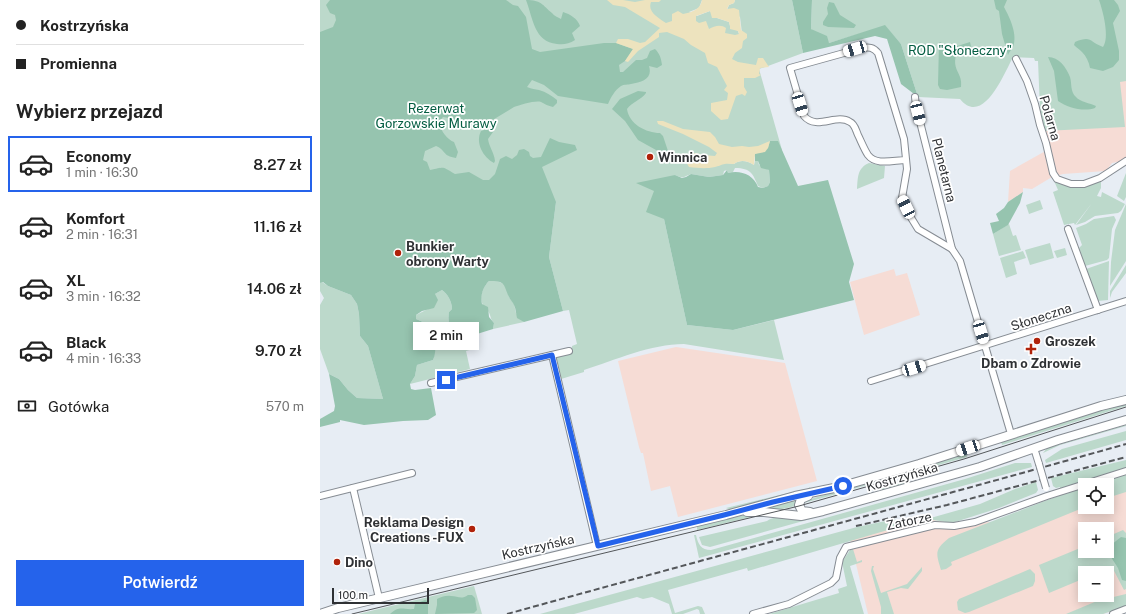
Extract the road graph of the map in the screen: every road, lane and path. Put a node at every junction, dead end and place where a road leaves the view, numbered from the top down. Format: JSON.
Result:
{"nodes":[{"id":1,"x":1016,"y":59,"type":"dead end"},
{"id":2,"x":915,"y":97,"type":"dead end"},
{"id":3,"x":906,"y":160,"type":"junction"},
{"id":4,"x":1126,"y":161,"type":"edge"},
{"id":5,"x":1068,"y":229,"type":"dead end"},
{"id":6,"x":952,"y":249,"type":"junction"},
{"id":7,"x":1126,"y":301,"type":"edge"},
{"id":8,"x":1098,"y":310,"type":"junction"},
{"id":9,"x":985,"y":346,"type":"junction"},
{"id":10,"x":569,"y":350,"type":"dead end"},
{"id":11,"x":552,"y":355,"type":"junction"},
{"id":12,"x":871,"y":381,"type":"dead end"},
{"id":13,"x":431,"y":383,"type":"dead end"},
{"id":14,"x":1126,"y":400,"type":"edge"},
{"id":15,"x":1126,"y":420,"type":"edge"},
{"id":16,"x":1011,"y":434,"type":"junction"},
{"id":17,"x":1034,"y":448,"type":"junction"},
{"id":18,"x":1126,"y":471,"type":"edge"},
{"id":19,"x":412,"y":473,"type":"dead end"},
{"id":20,"x":353,"y":488,"type":"junction"},
{"id":21,"x":822,"y":492,"type":"junction"},
{"id":22,"x":320,"y":496,"type":"edge"},
{"id":23,"x":1047,"y":496,"type":"junction"},
{"id":24,"x":823,"y":511,"type":"junction"},
{"id":25,"x":726,"y":515,"type":"junction"},
{"id":26,"x":598,"y":546,"type":"junction"},
{"id":27,"x":379,"y":598,"type":"junction"},
{"id":28,"x":336,"y":608,"type":"junction"},
{"id":29,"x":1126,"y":609,"type":"edge"},
{"id":30,"x":320,"y":610,"type":"edge"},
{"id":31,"x":320,"y":614,"type":"edge"},
{"id":32,"x":753,"y":614,"type":"edge"},
{"id":33,"x":1113,"y":614,"type":"edge"}],
"edges":[{"from":1,"to":4,"type":"street","name":"Polarna"},
{"from":2,"to":6,"type":"street","name":"Planetarna"},
{"from":3,"to":3,"type":"street"},
{"from":3,"to":6,"type":"street"},
{"from":5,"to":8,"type":"street"},
{"from":6,"to":9,"type":"street"},
{"from":7,"to":8,"type":"street","name":"Słoneczna"},
{"from":8,"to":9,"type":"street","name":"Słoneczna"},
{"from":9,"to":12,"type":"street","name":"Słoneczna"},
{"from":9,"to":16,"type":"street"},
{"from":10,"to":11,"type":"street"},
{"from":11,"to":13,"type":"street"},
{"from":11,"to":26,"type":"street"},
{"from":14,"to":16,"type":"main road","name":"Kostrzyńska"},
{"from":15,"to":17,"type":"main road","name":"Kostrzyńska"},
{"from":16,"to":21,"type":"main road","name":"Kostrzyńska"},
{"from":17,"to":23,"type":"street","bridge":true},
{"from":17,"to":24,"type":"main road","name":"Kostrzyńska"},
{"from":18,"to":23,"type":"street"},
{"from":19,"to":20,"type":"street"},
{"from":20,"to":22,"type":"street"},
{"from":20,"to":27,"type":"street"},
{"from":21,"to":24,"type":"main road"},
{"from":21,"to":25,"type":"main road","name":"Kostrzyńska"},
{"from":23,"to":32,"type":"street","name":"Zatorze"},
{"from":24,"to":25,"type":"main road","name":"Kostrzyńska"},
{"from":25,"to":26,"type":"main road","name":"Kostrzyńska"},
{"from":26,"to":27,"type":"main road","name":"Kostrzyńska"},
{"from":27,"to":28,"type":"main road","name":"Kostrzyńska"},
{"from":28,"to":30,"type":"main road","name":"Kostrzyńska"},
{"from":28,"to":31,"type":"main road","name":"Kostrzyńska"},
{"from":29,"to":33,"type":"street"}]}
